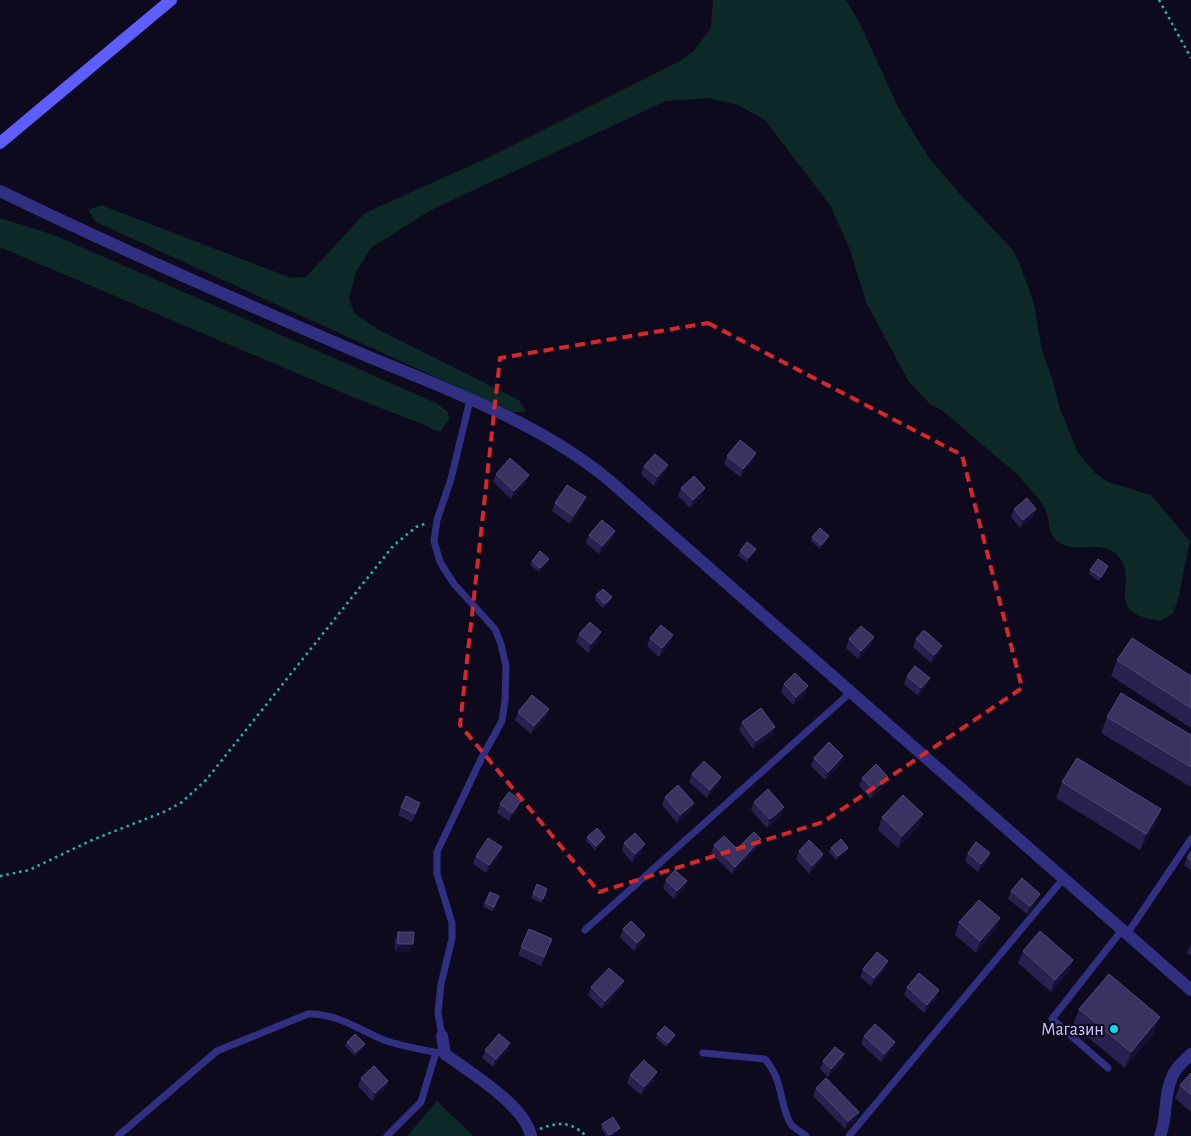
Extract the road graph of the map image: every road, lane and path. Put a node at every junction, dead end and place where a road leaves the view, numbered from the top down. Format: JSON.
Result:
{"nodes":[{"id":1,"x":171,"y":0,"type":"edge"},
{"id":2,"x":1159,"y":0,"type":"edge"},
{"id":3,"x":1191,"y":58,"type":"edge"},
{"id":4,"x":0,"y":143,"type":"edge"},
{"id":5,"x":0,"y":191,"type":"edge"},
{"id":6,"x":470,"y":400,"type":"junction"},
{"id":7,"x":437,"y":520,"type":"junction"},
{"id":8,"x":850,"y":693,"type":"junction"},
{"id":9,"x":1191,"y":839,"type":"edge"},
{"id":10,"x":0,"y":876,"type":"edge"},
{"id":11,"x":1064,"y":879,"type":"junction"},
{"id":12,"x":585,"y":930,"type":"dead end"},
{"id":13,"x":1124,"y":932,"type":"junction"},
{"id":14,"x":1191,"y":990,"type":"edge"},
{"id":15,"x":442,"y":1036,"type":"joint"},
{"id":16,"x":441,"y":1053,"type":"junction"},
{"id":17,"x":703,"y":1053,"type":"dead end"},
{"id":18,"x":1191,"y":1054,"type":"edge"},
{"id":19,"x":1108,"y":1068,"type":"dead end"},
{"id":20,"x":531,"y":1135,"type":"edge"},
{"id":21,"x":118,"y":1136,"type":"edge"},
{"id":22,"x":387,"y":1136,"type":"edge"},
{"id":23,"x":586,"y":1136,"type":"edge"},
{"id":24,"x":806,"y":1136,"type":"edge"},
{"id":25,"x":849,"y":1136,"type":"edge"},
{"id":26,"x":1160,"y":1136,"type":"edge"}],
"edges":[{"from":1,"to":4,"type":"main road"},
{"from":2,"to":3,"type":"path"},
{"from":5,"to":6,"type":"street"},
{"from":6,"to":7,"type":"lane"},
{"from":6,"to":8,"type":"street"},
{"from":7,"to":10,"type":"path"},
{"from":7,"to":15,"type":"lane"},
{"from":8,"to":11,"type":"street"},
{"from":8,"to":12,"type":"lane"},
{"from":9,"to":13,"type":"lane"},
{"from":11,"to":13,"type":"street"},
{"from":11,"to":25,"type":"lane"},
{"from":13,"to":14,"type":"street"},
{"from":13,"to":19,"type":"lane"},
{"from":15,"to":16,"type":"street"},
{"from":16,"to":20,"type":"street"},
{"from":16,"to":21,"type":"lane"},
{"from":16,"to":22,"type":"lane"},
{"from":17,"to":24,"type":"lane"},
{"from":18,"to":26,"type":"street"},
{"from":20,"to":23,"type":"path"}]}
